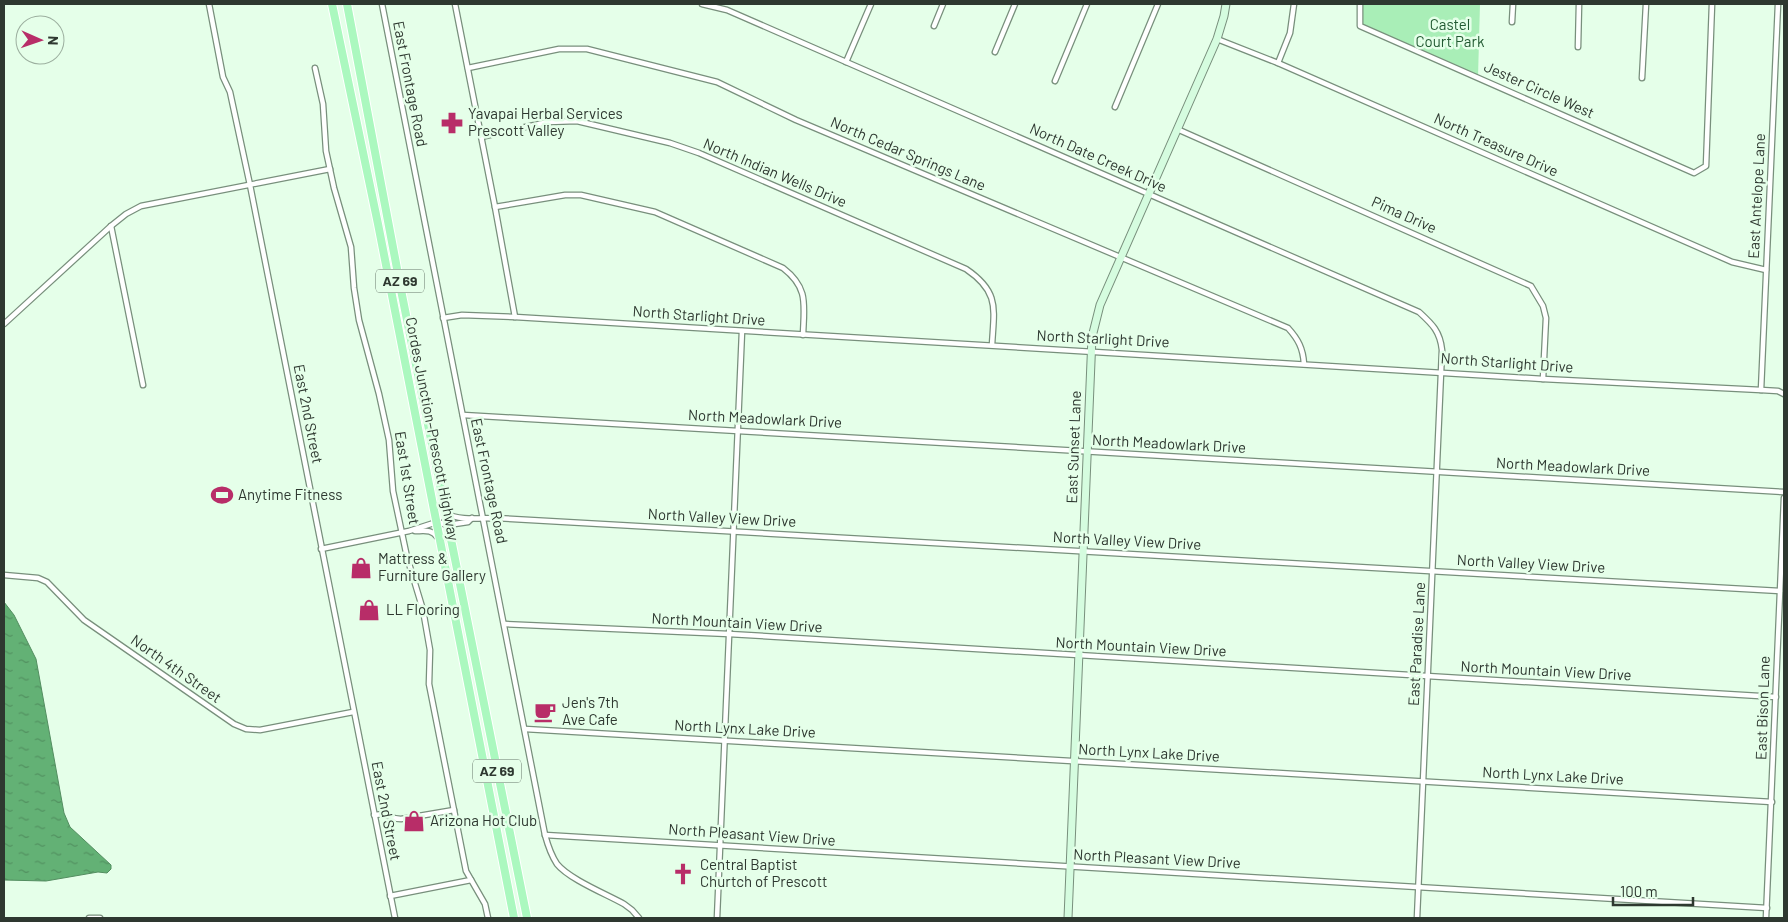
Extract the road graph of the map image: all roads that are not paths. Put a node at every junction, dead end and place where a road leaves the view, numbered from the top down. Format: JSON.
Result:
{"nodes":[{"id":1,"x":209,"y":4,"type":"edge"},
{"id":2,"x":332,"y":4,"type":"edge"},
{"id":3,"x":347,"y":4,"type":"edge"},
{"id":4,"x":382,"y":4,"type":"edge"},
{"id":5,"x":455,"y":4,"type":"edge"},
{"id":6,"x":702,"y":4,"type":"edge"},
{"id":7,"x":872,"y":4,"type":"edge"},
{"id":8,"x":943,"y":4,"type":"edge"},
{"id":9,"x":1015,"y":4,"type":"edge"},
{"id":10,"x":1087,"y":4,"type":"edge"},
{"id":11,"x":1158,"y":4,"type":"edge"},
{"id":12,"x":1226,"y":4,"type":"edge"},
{"id":13,"x":1294,"y":4,"type":"edge"},
{"id":14,"x":1360,"y":4,"type":"edge"},
{"id":15,"x":1513,"y":4,"type":"edge"},
{"id":16,"x":1579,"y":4,"type":"edge"},
{"id":17,"x":1646,"y":4,"type":"edge"},
{"id":18,"x":1712,"y":4,"type":"edge"},
{"id":19,"x":1778,"y":4,"type":"edge"},
{"id":20,"x":1512,"y":22,"type":"dead end"},
{"id":21,"x":934,"y":26,"type":"dead end"},
{"id":22,"x":1217,"y":39,"type":"junction"},
{"id":23,"x":1578,"y":47,"type":"dead end"},
{"id":24,"x":995,"y":52,"type":"dead end"},
{"id":25,"x":846,"y":62,"type":"junction"},
{"id":26,"x":1278,"y":63,"type":"junction"},
{"id":27,"x":315,"y":68,"type":"dead end"},
{"id":28,"x":468,"y":68,"type":"junction"},
{"id":29,"x":1642,"y":78,"type":"dead end"},
{"id":30,"x":1055,"y":81,"type":"dead end"},
{"id":31,"x":1115,"y":107,"type":"dead end"},
{"id":32,"x":1178,"y":130,"type":"junction"},
{"id":33,"x":482,"y":137,"type":"junction"},
{"id":34,"x":330,"y":169,"type":"junction"},
{"id":35,"x":250,"y":185,"type":"junction"},
{"id":36,"x":1149,"y":194,"type":"junction"},
{"id":37,"x":496,"y":207,"type":"junction"},
{"id":38,"x":111,"y":226,"type":"junction"},
{"id":39,"x":1121,"y":259,"type":"junction"},
{"id":40,"x":1766,"y":270,"type":"junction"},
{"id":41,"x":515,"y":317,"type":"junction"},
{"id":42,"x":443,"y":318,"type":"junction"},
{"id":43,"x":4,"y":324,"type":"edge"},
{"id":44,"x":742,"y":331,"type":"junction"},
{"id":45,"x":803,"y":335,"type":"junction"},
{"id":46,"x":992,"y":345,"type":"junction"},
{"id":47,"x":1092,"y":351,"type":"junction"},
{"id":48,"x":1304,"y":364,"type":"junction"},
{"id":49,"x":1442,"y":372,"type":"junction"},
{"id":50,"x":1543,"y":379,"type":"junction"},
{"id":51,"x":143,"y":385,"type":"dead end"},
{"id":52,"x":1761,"y":390,"type":"junction"},
{"id":53,"x":1784,"y":394,"type":"edge"},
{"id":54,"x":463,"y":415,"type":"junction"},
{"id":55,"x":736,"y":430,"type":"junction"},
{"id":56,"x":1088,"y":452,"type":"junction"},
{"id":57,"x":1437,"y":472,"type":"junction"},
{"id":58,"x":1784,"y":492,"type":"edge"},
{"id":59,"x":1784,"y":498,"type":"edge"},
{"id":60,"x":446,"y":513,"type":"junction"},
{"id":61,"x":472,"y":518,"type":"junction"},
{"id":62,"x":484,"y":518,"type":"junction"},
{"id":63,"x":437,"y":522,"type":"junction"},
{"id":64,"x":448,"y":526,"type":"junction"},
{"id":65,"x":732,"y":530,"type":"junction"},
{"id":66,"x":409,"y":531,"type":"junction"},
{"id":67,"x":402,"y":533,"type":"junction"},
{"id":68,"x":440,"y":542,"type":"junction"},
{"id":69,"x":321,"y":549,"type":"junction"},
{"id":70,"x":1084,"y":551,"type":"junction"},
{"id":71,"x":1433,"y":571,"type":"junction"},
{"id":72,"x":4,"y":575,"type":"edge"},
{"id":73,"x":1780,"y":591,"type":"junction"},
{"id":74,"x":505,"y":624,"type":"junction"},
{"id":75,"x":729,"y":634,"type":"junction"},
{"id":76,"x":1080,"y":656,"type":"junction"},
{"id":77,"x":1427,"y":676,"type":"junction"},
{"id":78,"x":1776,"y":697,"type":"junction"},
{"id":79,"x":353,"y":712,"type":"junction"},
{"id":80,"x":525,"y":729,"type":"junction"},
{"id":81,"x":724,"y":740,"type":"junction"},
{"id":82,"x":1075,"y":761,"type":"junction"},
{"id":83,"x":1423,"y":781,"type":"junction"},
{"id":84,"x":1772,"y":802,"type":"junction"},
{"id":85,"x":454,"y":810,"type":"junction"},
{"id":86,"x":374,"y":815,"type":"junction"},
{"id":87,"x":545,"y":835,"type":"junction"},
{"id":88,"x":720,"y":846,"type":"junction"},
{"id":89,"x":1070,"y":866,"type":"junction"},
{"id":90,"x":470,"y":880,"type":"junction"},
{"id":91,"x":1418,"y":887,"type":"junction"},
{"id":92,"x":390,"y":896,"type":"junction"},
{"id":93,"x":1767,"y":908,"type":"junction"},
{"id":94,"x":89,"y":918,"type":"edge"},
{"id":95,"x":100,"y":918,"type":"edge"},
{"id":96,"x":394,"y":918,"type":"edge"},
{"id":97,"x":488,"y":918,"type":"edge"},
{"id":98,"x":514,"y":918,"type":"edge"},
{"id":99,"x":527,"y":918,"type":"edge"},
{"id":100,"x":639,"y":918,"type":"edge"},
{"id":101,"x":717,"y":918,"type":"edge"},
{"id":102,"x":1068,"y":918,"type":"edge"},
{"id":103,"x":1417,"y":918,"type":"edge"},
{"id":104,"x":1766,"y":918,"type":"edge"}],
"edges":[{"from":1,"to":35,"type":"street","name":"East 2nd Street"},
{"from":2,"to":63,"type":"main road","name":"Cordes Junction–Prescott Highway","number":"AZ 69"},
{"from":3,"to":60,"type":"main road","name":"Cordes Junction–Prescott Highway","number":"AZ 69"},
{"from":4,"to":42,"type":"street","name":"East Frontage Road"},
{"from":5,"to":28,"type":"street"},
{"from":6,"to":25,"type":"street","name":"North Date Creek Drive"},
{"from":7,"to":25,"type":"street"},
{"from":8,"to":21,"type":"street"},
{"from":9,"to":24,"type":"street"},
{"from":10,"to":30,"type":"street"},
{"from":11,"to":31,"type":"street"},
{"from":12,"to":22,"type":"street","name":"East Sunset Lane"},
{"from":13,"to":26,"type":"street"},
{"from":14,"to":18,"type":"street","name":"Jester Circle West"},
{"from":15,"to":20,"type":"street"},
{"from":16,"to":23,"type":"street"},
{"from":17,"to":29,"type":"street"},
{"from":19,"to":40,"type":"street","name":"East Antelope Lane"},
{"from":22,"to":26,"type":"street","name":"North Treasure Drive"},
{"from":22,"to":32,"type":"street","name":"East Sunset Lane"},
{"from":25,"to":36,"type":"street","name":"North Date Creek Drive"},
{"from":26,"to":40,"type":"street","name":"North Treasure Drive"},
{"from":27,"to":34,"type":"street","name":"East 1st Street"},
{"from":28,"to":33,"type":"street"},
{"from":28,"to":39,"type":"street","name":"North Cedar Springs Lane"},
{"from":32,"to":36,"type":"street","name":"East Sunset Lane"},
{"from":32,"to":50,"type":"street","name":"Pima Drive"},
{"from":33,"to":37,"type":"street"},
{"from":33,"to":46,"type":"street","name":"North Indian Wells Drive"},
{"from":34,"to":35,"type":"street"},
{"from":34,"to":67,"type":"street","name":"East 1st Street"},
{"from":35,"to":38,"type":"street"},
{"from":35,"to":69,"type":"street","name":"East 2nd Street"},
{"from":36,"to":39,"type":"street","name":"East Sunset Lane"},
{"from":36,"to":49,"type":"street","name":"North Date Creek Drive"},
{"from":37,"to":41,"type":"street"},
{"from":37,"to":45,"type":"street"},
{"from":38,"to":43,"type":"street"},
{"from":38,"to":51,"type":"street"},
{"from":39,"to":47,"type":"street","name":"East Sunset Lane"},
{"from":39,"to":48,"type":"street","name":"North Cedar Springs Lane"},
{"from":40,"to":52,"type":"street","name":"East Antelope Lane"},
{"from":41,"to":42,"type":"street","name":"North Starlight Drive"},
{"from":41,"to":44,"type":"street","name":"North Starlight Drive"},
{"from":42,"to":54,"type":"street","name":"East Frontage Road"},
{"from":44,"to":45,"type":"street","name":"North Starlight Drive"},
{"from":44,"to":55,"type":"street"},
{"from":45,"to":46,"type":"street","name":"North Starlight Drive"},
{"from":46,"to":47,"type":"street","name":"North Starlight Drive"},
{"from":47,"to":48,"type":"street","name":"North Starlight Drive"},
{"from":47,"to":56,"type":"street","name":"East Sunset Lane"},
{"from":48,"to":49,"type":"street","name":"North Starlight Drive"},
{"from":49,"to":50,"type":"street","name":"North Starlight Drive"},
{"from":49,"to":57,"type":"street","name":"East Paradise Lane"},
{"from":50,"to":52,"type":"street","name":"North Starlight Drive"},
{"from":52,"to":53,"type":"street"},
{"from":54,"to":55,"type":"street","name":"North Meadowlark Drive"},
{"from":54,"to":62,"type":"street","name":"East Frontage Road"},
{"from":55,"to":56,"type":"street","name":"North Meadowlark Drive"},
{"from":55,"to":65,"type":"street"},
{"from":56,"to":57,"type":"street","name":"North Meadowlark Drive"},
{"from":56,"to":70,"type":"street","name":"East Sunset Lane"},
{"from":57,"to":58,"type":"street","name":"North Meadowlark Drive"},
{"from":57,"to":71,"type":"street","name":"East Paradise Lane"},
{"from":59,"to":73,"type":"street","name":"East Bison Lane"},
{"from":60,"to":61,"type":"street","name":"North Valley View Drive"},
{"from":60,"to":64,"type":"main road","name":"Cordes Junction–Prescott Highway","number":"AZ 69"},
{"from":61,"to":62,"type":"street","name":"North Valley View Drive"},
{"from":61,"to":64,"type":"street","name":"North Valley View Drive"},
{"from":62,"to":65,"type":"street","name":"North Valley View Drive"},
{"from":62,"to":74,"type":"street","name":"East Frontage Road"},
{"from":63,"to":64,"type":"street"},
{"from":63,"to":66,"type":"street"},
{"from":63,"to":68,"type":"main road","name":"Cordes Junction–Prescott Highway","number":"AZ 69"},
{"from":64,"to":99,"type":"main road","name":"Cordes Junction–Prescott Highway","number":"AZ 69"},
{"from":65,"to":70,"type":"street","name":"North Valley View Drive"},
{"from":65,"to":75,"type":"street"},
{"from":66,"to":67,"type":"street"},
{"from":66,"to":68,"type":"street"},
{"from":67,"to":69,"type":"street"},
{"from":67,"to":85,"type":"street","name":"East 1st Street"},
{"from":68,"to":98,"type":"main road","name":"Cordes Junction–Prescott Highway","number":"AZ 69"},
{"from":69,"to":79,"type":"street","name":"East 2nd Street"},
{"from":70,"to":71,"type":"street","name":"North Valley View Drive"},
{"from":70,"to":76,"type":"street","name":"East Sunset Lane"},
{"from":71,"to":73,"type":"street","name":"North Valley View Drive"},
{"from":71,"to":77,"type":"street","name":"East Paradise Lane"},
{"from":72,"to":79,"type":"street","name":"North 4th Street"},
{"from":73,"to":78,"type":"street","name":"East Bison Lane"},
{"from":74,"to":75,"type":"street","name":"North Mountain View Drive"},
{"from":74,"to":80,"type":"street","name":"East Frontage Road"},
{"from":75,"to":76,"type":"street","name":"North Mountain View Drive"},
{"from":75,"to":81,"type":"street"},
{"from":76,"to":77,"type":"street","name":"North Mountain View Drive"},
{"from":76,"to":82,"type":"street","name":"East Sunset Lane"},
{"from":77,"to":78,"type":"street","name":"North Mountain View Drive"},
{"from":77,"to":83,"type":"street","name":"East Paradise Lane"},
{"from":78,"to":84,"type":"street","name":"East Bison Lane"},
{"from":79,"to":86,"type":"street","name":"East 2nd Street"},
{"from":80,"to":81,"type":"street","name":"North Lynx Lake Drive"},
{"from":80,"to":87,"type":"street","name":"East Frontage Road"},
{"from":81,"to":82,"type":"street","name":"North Lynx Lake Drive"},
{"from":81,"to":88,"type":"street"},
{"from":82,"to":83,"type":"street","name":"North Lynx Lake Drive"},
{"from":82,"to":89,"type":"street","name":"East Sunset Lane"},
{"from":83,"to":84,"type":"street","name":"North Lynx Lake Drive"},
{"from":83,"to":91,"type":"street","name":"East Paradise Lane"},
{"from":84,"to":93,"type":"street","name":"East Bison Lane"},
{"from":85,"to":86,"type":"street"},
{"from":85,"to":90,"type":"street","name":"East 1st Street"},
{"from":86,"to":92,"type":"street","name":"East 2nd Street"},
{"from":87,"to":88,"type":"street","name":"North Pleasant View Drive"},
{"from":87,"to":100,"type":"street","name":"East Frontage Road"},
{"from":88,"to":89,"type":"street","name":"North Pleasant View Drive"},
{"from":88,"to":101,"type":"street"},
{"from":89,"to":91,"type":"street","name":"North Pleasant View Drive"},
{"from":89,"to":102,"type":"street","name":"East Sunset Lane"},
{"from":90,"to":92,"type":"street"},
{"from":90,"to":97,"type":"street","name":"East 1st Street"},
{"from":91,"to":93,"type":"street","name":"North Pleasant View Drive"},
{"from":91,"to":103,"type":"street","name":"East Paradise Lane"},
{"from":92,"to":96,"type":"street","name":"East 2nd Street"},
{"from":93,"to":104,"type":"street","name":"East Bison Lane"},
{"from":94,"to":95,"type":"street"}]}
